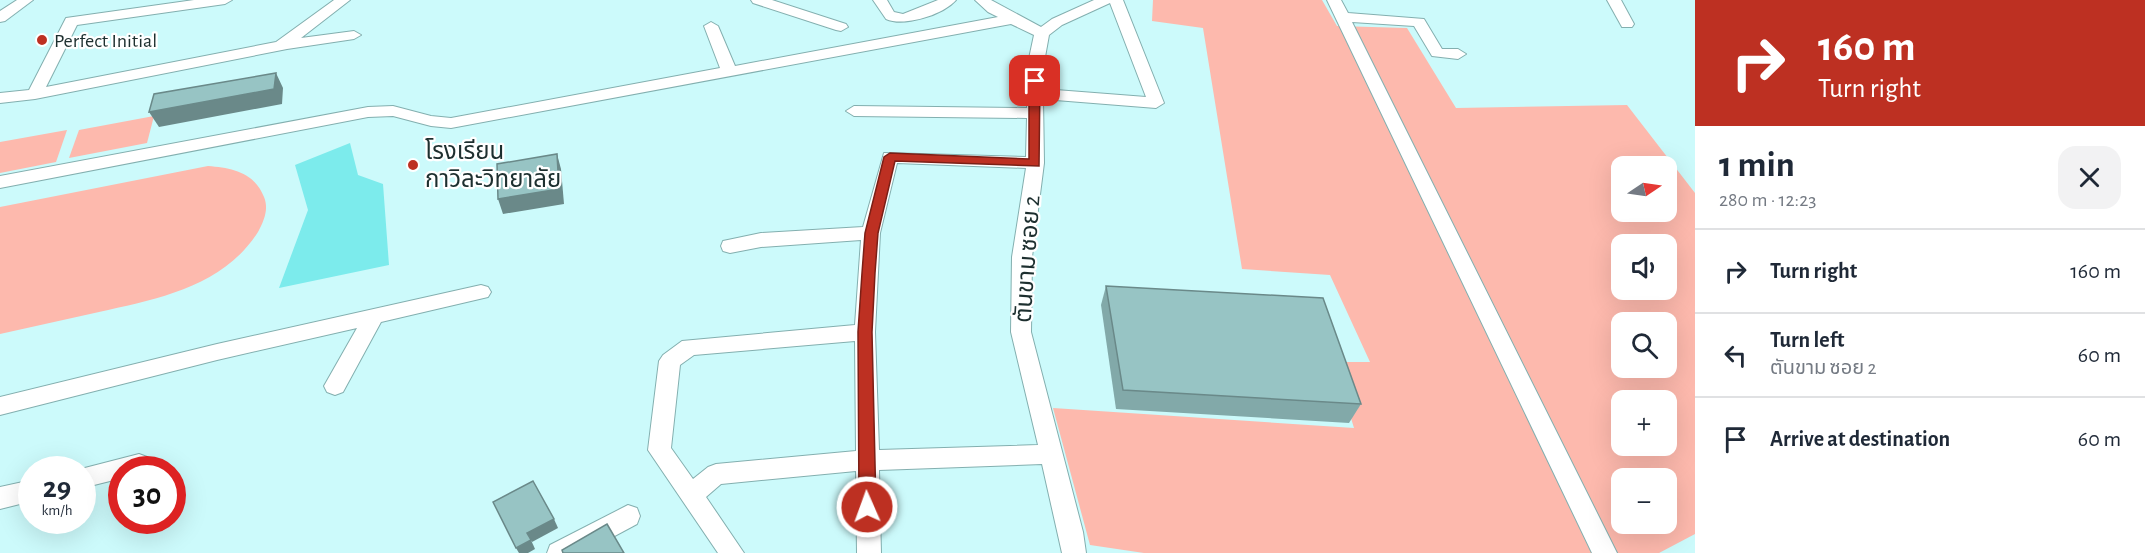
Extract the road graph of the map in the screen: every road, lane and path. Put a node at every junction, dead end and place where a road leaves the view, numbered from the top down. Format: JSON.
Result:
{"nodes":[{"id":1,"x":26,"y":0,"type":"edge"},
{"id":2,"x":225,"y":0,"type":"edge"},
{"id":3,"x":344,"y":0,"type":"edge"},
{"id":4,"x":758,"y":0,"type":"edge"},
{"id":5,"x":880,"y":0,"type":"edge"},
{"id":6,"x":949,"y":0,"type":"edge"},
{"id":7,"x":982,"y":0,"type":"edge"},
{"id":8,"x":1106,"y":0,"type":"edge"},
{"id":9,"x":1116,"y":0,"type":"edge"},
{"id":10,"x":1614,"y":0,"type":"edge"},
{"id":11,"x":1338,"y":9,"type":"edge"},
{"id":12,"x":0,"y":18,"type":"edge"},
{"id":13,"x":1012,"y":19,"type":"junction"},
{"id":14,"x":1627,"y":24,"type":"dead end"},
{"id":15,"x":711,"y":26,"type":"dead end"},
{"id":16,"x":842,"y":27,"type":"dead end"},
{"id":17,"x":1042,"y":33,"type":"junction"},
{"id":18,"x":354,"y":35,"type":"dead end"},
{"id":19,"x":281,"y":46,"type":"junction"},
{"id":20,"x":1458,"y":54,"type":"dead end"},
{"id":21,"x":729,"y":71,"type":"junction"},
{"id":22,"x":1034,"y":93,"type":"junction"},
{"id":23,"x":35,"y":94,"type":"junction"},
{"id":24,"x":0,"y":98,"type":"edge"},
{"id":25,"x":854,"y":111,"type":"dead end"},
{"id":26,"x":1034,"y":114,"type":"junction"},
{"id":27,"x":1035,"y":163,"type":"junction"},
{"id":28,"x":0,"y":182,"type":"edge"},
{"id":29,"x":871,"y":233,"type":"junction"},
{"id":30,"x":730,"y":246,"type":"dead end"},
{"id":31,"x":482,"y":292,"type":"dead end"},
{"id":32,"x":374,"y":317,"type":"junction"},
{"id":33,"x":865,"y":332,"type":"junction"},
{"id":34,"x":335,"y":386,"type":"dead end"},
{"id":35,"x":0,"y":406,"type":"edge"},
{"id":36,"x":1050,"y":454,"type":"junction"},
{"id":37,"x":866,"y":460,"type":"junction"},
{"id":38,"x":18,"y":494,"type":"edge"},
{"id":39,"x":692,"y":495,"type":"junction"},
{"id":40,"x":0,"y":498,"type":"edge"},
{"id":41,"x":628,"y":516,"type":"dead end"},
{"id":42,"x":559,"y":553,"type":"edge"},
{"id":43,"x":732,"y":553,"type":"edge"},
{"id":44,"x":869,"y":553,"type":"edge"},
{"id":45,"x":1074,"y":553,"type":"edge"},
{"id":46,"x":1605,"y":553,"type":"edge"}],
"edges":[{"from":1,"to":12,"type":"street"},
{"from":2,"to":23,"type":"street"},
{"from":3,"to":19,"type":"street"},
{"from":4,"to":16,"type":"street"},
{"from":5,"to":6,"type":"street"},
{"from":7,"to":13,"type":"street"},
{"from":8,"to":17,"type":"street"},
{"from":9,"to":22,"type":"street"},
{"from":10,"to":14,"type":"street"},
{"from":11,"to":20,"type":"street"},
{"from":11,"to":46,"type":"street"},
{"from":13,"to":17,"type":"street"},
{"from":13,"to":21,"type":"street"},
{"from":15,"to":21,"type":"street"},
{"from":17,"to":22,"type":"street","name":"ตันขาม ซอย 2"},
{"from":18,"to":19,"type":"street"},
{"from":19,"to":23,"type":"street"},
{"from":21,"to":28,"type":"street"},
{"from":22,"to":26,"type":"street","name":"ตันขาม ซอย 2"},
{"from":23,"to":24,"type":"street"},
{"from":25,"to":26,"type":"street"},
{"from":26,"to":27,"type":"street","name":"ตันขาม ซอย 2"},
{"from":27,"to":29,"type":"street"},
{"from":27,"to":36,"type":"street","name":"ตันขาม ซอย 2"},
{"from":29,"to":30,"type":"street"},
{"from":29,"to":33,"type":"street"},
{"from":31,"to":32,"type":"street"},
{"from":32,"to":34,"type":"street"},
{"from":32,"to":35,"type":"street"},
{"from":33,"to":37,"type":"street"},
{"from":33,"to":39,"type":"street"},
{"from":36,"to":37,"type":"street"},
{"from":36,"to":45,"type":"street","name":"ตันขาม ซอย 2"},
{"from":37,"to":39,"type":"street"},
{"from":37,"to":44,"type":"street"},
{"from":38,"to":40,"type":"street"},
{"from":39,"to":43,"type":"street"},
{"from":41,"to":42,"type":"street"}]}
